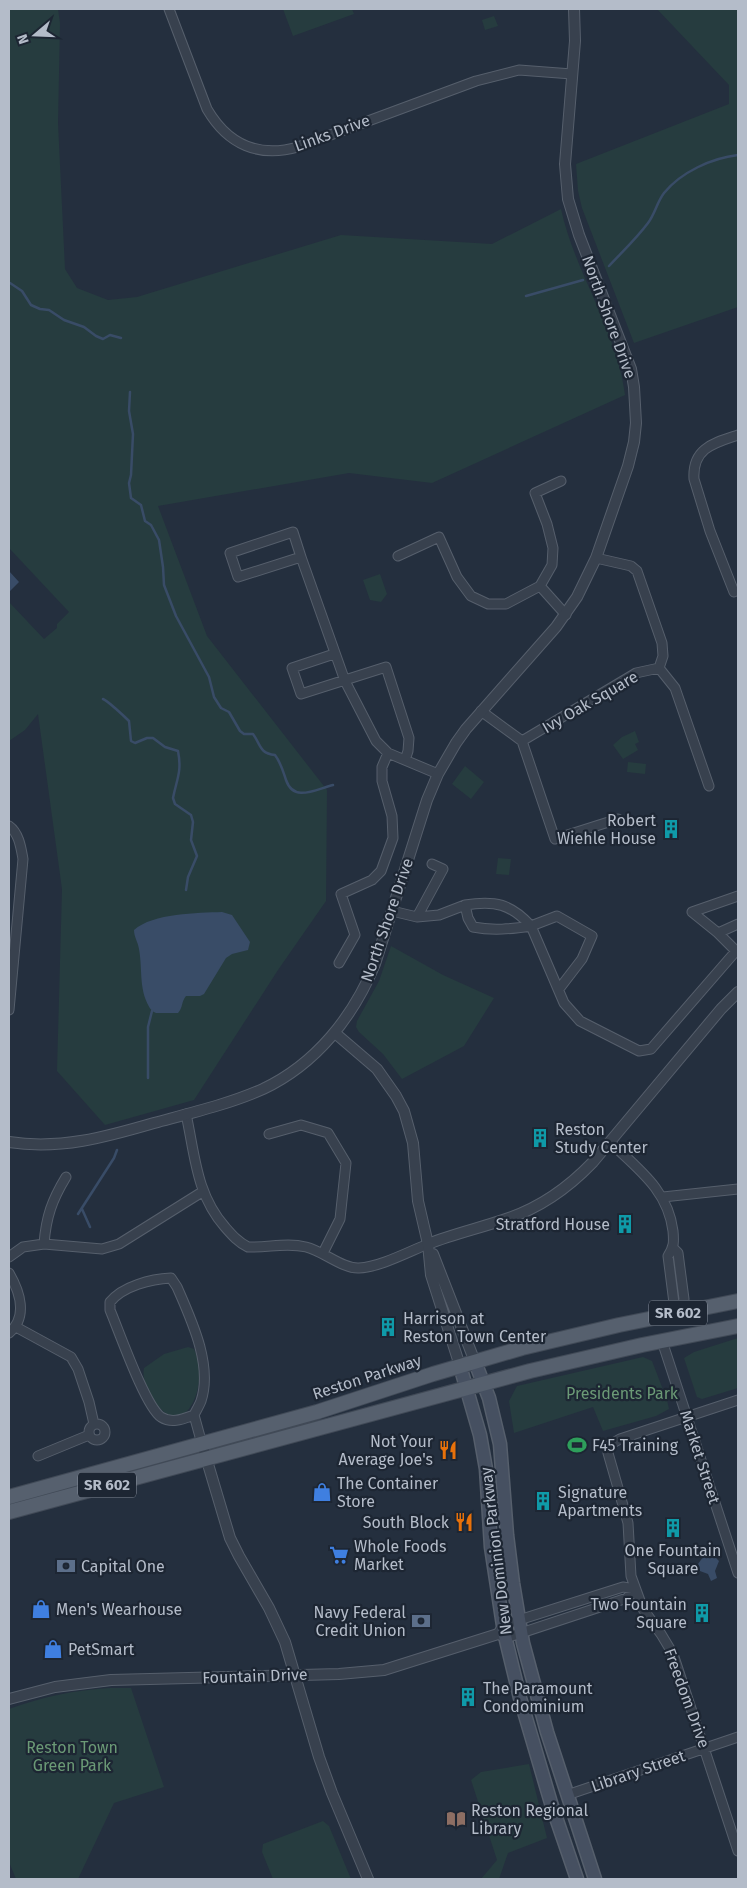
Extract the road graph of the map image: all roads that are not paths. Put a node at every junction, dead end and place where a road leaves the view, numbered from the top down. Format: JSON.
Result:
{"nodes":[{"id":1,"x":169,"y":9,"type":"edge"},
{"id":2,"x":574,"y":9,"type":"edge"},
{"id":3,"x":572,"y":74,"type":"junction"},
{"id":4,"x":738,"y":435,"type":"edge"},
{"id":5,"x":561,"y":481,"type":"dead end"},
{"id":6,"x":398,"y":556,"type":"dead end"},
{"id":7,"x":301,"y":557,"type":"junction"},
{"id":8,"x":596,"y":558,"type":"junction"},
{"id":9,"x":540,"y":586,"type":"junction"},
{"id":10,"x":734,"y":592,"type":"dead end"},
{"id":11,"x":566,"y":615,"type":"junction"},
{"id":12,"x":334,"y":654,"type":"junction"},
{"id":13,"x":659,"y":668,"type":"junction"},
{"id":14,"x":345,"y":681,"type":"junction"},
{"id":15,"x":482,"y":711,"type":"junction"},
{"id":16,"x":522,"y":741,"type":"junction"},
{"id":17,"x":388,"y":753,"type":"junction"},
{"id":18,"x":405,"y":760,"type":"junction"},
{"id":19,"x":438,"y":774,"type":"junction"},
{"id":20,"x":709,"y":786,"type":"dead end"},
{"id":21,"x":618,"y":819,"type":"dead end"},
{"id":22,"x":9,"y":826,"type":"edge"},
{"id":23,"x":432,"y":864,"type":"dead end"},
{"id":24,"x":738,"y":896,"type":"edge"},
{"id":25,"x":465,"y":905,"type":"junction"},
{"id":26,"x":392,"y":911,"type":"junction"},
{"id":27,"x":417,"y":917,"type":"junction"},
{"id":28,"x":738,"y":924,"type":"edge"},
{"id":29,"x":531,"y":926,"type":"junction"},
{"id":30,"x":718,"y":933,"type":"junction"},
{"id":31,"x":737,"y":953,"type":"edge"},
{"id":32,"x":339,"y":963,"type":"dead end"},
{"id":33,"x":559,"y":989,"type":"junction"},
{"id":34,"x":738,"y":992,"type":"edge"},
{"id":35,"x":9,"y":1010,"type":"edge"},
{"id":36,"x":335,"y":1033,"type":"junction"},
{"id":37,"x":186,"y":1114,"type":"junction"},
{"id":38,"x":269,"y":1134,"type":"dead end"},
{"id":39,"x":9,"y":1142,"type":"edge"},
{"id":40,"x":610,"y":1142,"type":"junction"},
{"id":41,"x":66,"y":1176,"type":"dead end"},
{"id":42,"x":738,"y":1189,"type":"edge"},
{"id":43,"x":202,"y":1192,"type":"junction"},
{"id":44,"x":663,"y":1197,"type":"junction"},
{"id":45,"x":44,"y":1244,"type":"junction"},
{"id":46,"x":428,"y":1244,"type":"junction"},
{"id":47,"x":322,"y":1252,"type":"junction"},
{"id":48,"x":9,"y":1256,"type":"edge"},
{"id":49,"x":9,"y":1273,"type":"edge"},
{"id":50,"x":738,"y":1301,"type":"edge"},
{"id":51,"x":682,"y":1312,"type":"junction"},
{"id":52,"x":738,"y":1326,"type":"edge"},
{"id":53,"x":16,"y":1327,"type":"junction"},
{"id":54,"x":9,"y":1333,"type":"edge"},
{"id":55,"x":662,"y":1341,"type":"junction"},
{"id":56,"x":475,"y":1362,"type":"junction"},
{"id":57,"x":460,"y":1366,"type":"junction"},
{"id":58,"x":484,"y":1384,"type":"junction"},
{"id":59,"x":468,"y":1388,"type":"junction"},
{"id":60,"x":738,"y":1400,"type":"edge"},
{"id":61,"x":194,"y":1415,"type":"junction"},
{"id":62,"x":687,"y":1417,"type":"junction"},
{"id":63,"x":94,"y":1424,"type":"junction"},
{"id":64,"x":89,"y":1435,"type":"junction"},
{"id":65,"x":202,"y":1444,"type":"junction"},
{"id":66,"x":38,"y":1456,"type":"dead end"},
{"id":67,"x":206,"y":1458,"type":"junction"},
{"id":68,"x":9,"y":1497,"type":"edge"},
{"id":69,"x":9,"y":1512,"type":"edge"},
{"id":70,"x":738,"y":1573,"type":"edge"},
{"id":71,"x":635,"y":1589,"type":"junction"},
{"id":72,"x":519,"y":1620,"type":"junction"},
{"id":73,"x":502,"y":1633,"type":"junction"},
{"id":74,"x":521,"y":1634,"type":"junction"},
{"id":75,"x":295,"y":1675,"type":"junction"},
{"id":76,"x":9,"y":1699,"type":"edge"},
{"id":77,"x":738,"y":1737,"type":"edge"},
{"id":78,"x":705,"y":1748,"type":"junction"},
{"id":79,"x":566,"y":1795,"type":"junction"},
{"id":80,"x":738,"y":1851,"type":"edge"},
{"id":81,"x":368,"y":1879,"type":"edge"},
{"id":82,"x":577,"y":1879,"type":"edge"},
{"id":83,"x":595,"y":1879,"type":"edge"}],
"edges":[{"from":1,"to":3,"type":"street","name":"Links Drive"},
{"from":2,"to":3,"type":"street","name":"North Shore Drive"},
{"from":3,"to":8,"type":"street","name":"North Shore Drive"},
{"from":4,"to":10,"type":"street"},
{"from":5,"to":9,"type":"street"},
{"from":6,"to":9,"type":"street"},
{"from":7,"to":7,"type":"street"},
{"from":7,"to":12,"type":"street"},
{"from":8,"to":11,"type":"street","name":"North Shore Drive"},
{"from":8,"to":13,"type":"street","name":"Ivy Oak Square"},
{"from":9,"to":11,"type":"street"},
{"from":11,"to":15,"type":"street","name":"North Shore Drive"},
{"from":12,"to":14,"type":"street"},
{"from":12,"to":14,"type":"street"},
{"from":13,"to":16,"type":"street","name":"Ivy Oak Square"},
{"from":13,"to":20,"type":"street","name":"Ivy Oak Square"},
{"from":14,"to":17,"type":"street"},
{"from":14,"to":18,"type":"street"},
{"from":15,"to":16,"type":"street"},
{"from":15,"to":19,"type":"street","name":"North Shore Drive"},
{"from":16,"to":21,"type":"street"},
{"from":17,"to":18,"type":"street"},
{"from":17,"to":32,"type":"street"},
{"from":18,"to":19,"type":"street"},
{"from":19,"to":26,"type":"street","name":"North Shore Drive"},
{"from":22,"to":35,"type":"street"},
{"from":23,"to":27,"type":"street"},
{"from":24,"to":30,"type":"street"},
{"from":25,"to":27,"type":"street"},
{"from":25,"to":29,"type":"street"},
{"from":25,"to":29,"type":"street"},
{"from":26,"to":27,"type":"street"},
{"from":26,"to":36,"type":"street","name":"North Shore Drive"},
{"from":28,"to":30,"type":"street"},
{"from":29,"to":33,"type":"street"},
{"from":29,"to":33,"type":"street"},
{"from":30,"to":31,"type":"street"},
{"from":31,"to":33,"type":"street"},
{"from":34,"to":40,"type":"street"},
{"from":36,"to":37,"type":"street","name":"North Shore Drive"},
{"from":36,"to":46,"type":"street"},
{"from":37,"to":39,"type":"street","name":"North Shore Drive"},
{"from":37,"to":43,"type":"street"},
{"from":38,"to":47,"type":"street"},
{"from":40,"to":44,"type":"street"},
{"from":40,"to":46,"type":"street"},
{"from":41,"to":45,"type":"street"},
{"from":42,"to":44,"type":"street"},
{"from":43,"to":45,"type":"street"},
{"from":43,"to":47,"type":"street"},
{"from":44,"to":51,"type":"street"},
{"from":45,"to":48,"type":"street"},
{"from":46,"to":47,"type":"street"},
{"from":46,"to":56,"type":"street"},
{"from":46,"to":57,"type":"street"},
{"from":49,"to":53,"type":"street"},
{"from":50,"to":51,"type":"main road","name":"Reston Parkway","number":"SR 602"},
{"from":51,"to":56,"type":"main road","name":"Reston Parkway","number":"SR 602"},
{"from":52,"to":55,"type":"main road","name":"Reston Parkway","number":"SR 602"},
{"from":53,"to":54,"type":"street"},
{"from":53,"to":63,"type":"street"},
{"from":55,"to":58,"type":"main road","name":"Reston Parkway","number":"SR 602"},
{"from":55,"to":62,"type":"street","name":"Market Street"},
{"from":56,"to":57,"type":"main road","name":"Reston Parkway","number":"SR 602"},
{"from":56,"to":58,"type":"main road","name":"New Dominion Parkway"},
{"from":57,"to":59,"type":"main road","name":"New Dominion Parkway"},
{"from":57,"to":65,"type":"main road","name":"Reston Parkway","number":"SR 602"},
{"from":58,"to":59,"type":"main road","name":"Reston Parkway","number":"SR 602"},
{"from":58,"to":72,"type":"main road","name":"New Dominion Parkway"},
{"from":59,"to":67,"type":"main road","name":"Reston Parkway","number":"SR 602"},
{"from":59,"to":73,"type":"main road","name":"New Dominion Parkway"},
{"from":60,"to":62,"type":"street"},
{"from":61,"to":61,"type":"street"},
{"from":61,"to":65,"type":"street"},
{"from":62,"to":70,"type":"street","name":"Market Street"},
{"from":62,"to":71,"type":"street","name":"Freedom Drive"},
{"from":63,"to":64,"type":"street"},
{"from":63,"to":64,"type":"street"},
{"from":64,"to":66,"type":"street"},
{"from":65,"to":67,"type":"street"},
{"from":65,"to":68,"type":"main road","name":"Reston Parkway","number":"SR 602"},
{"from":67,"to":69,"type":"main road","name":"Reston Parkway","number":"SR 602"},
{"from":67,"to":75,"type":"street"},
{"from":71,"to":72,"type":"street","name":"Fountain Drive"},
{"from":71,"to":74,"type":"street","name":"Fountain Drive"},
{"from":71,"to":78,"type":"street","name":"Freedom Drive"},
{"from":72,"to":73,"type":"street","name":"Fountain Drive"},
{"from":72,"to":74,"type":"main road","name":"New Dominion Parkway"},
{"from":73,"to":74,"type":"street","name":"Fountain Drive"},
{"from":73,"to":75,"type":"street","name":"Fountain Drive"},
{"from":73,"to":82,"type":"main road","name":"New Dominion Parkway"},
{"from":74,"to":79,"type":"main road","name":"New Dominion Parkway"},
{"from":75,"to":76,"type":"street","name":"Fountain Drive"},
{"from":75,"to":81,"type":"street"},
{"from":77,"to":78,"type":"street","name":"Library Street"},
{"from":78,"to":79,"type":"street","name":"Library Street"},
{"from":78,"to":80,"type":"street","name":"Freedom Drive"},
{"from":79,"to":83,"type":"main road","name":"New Dominion Parkway"}]}
